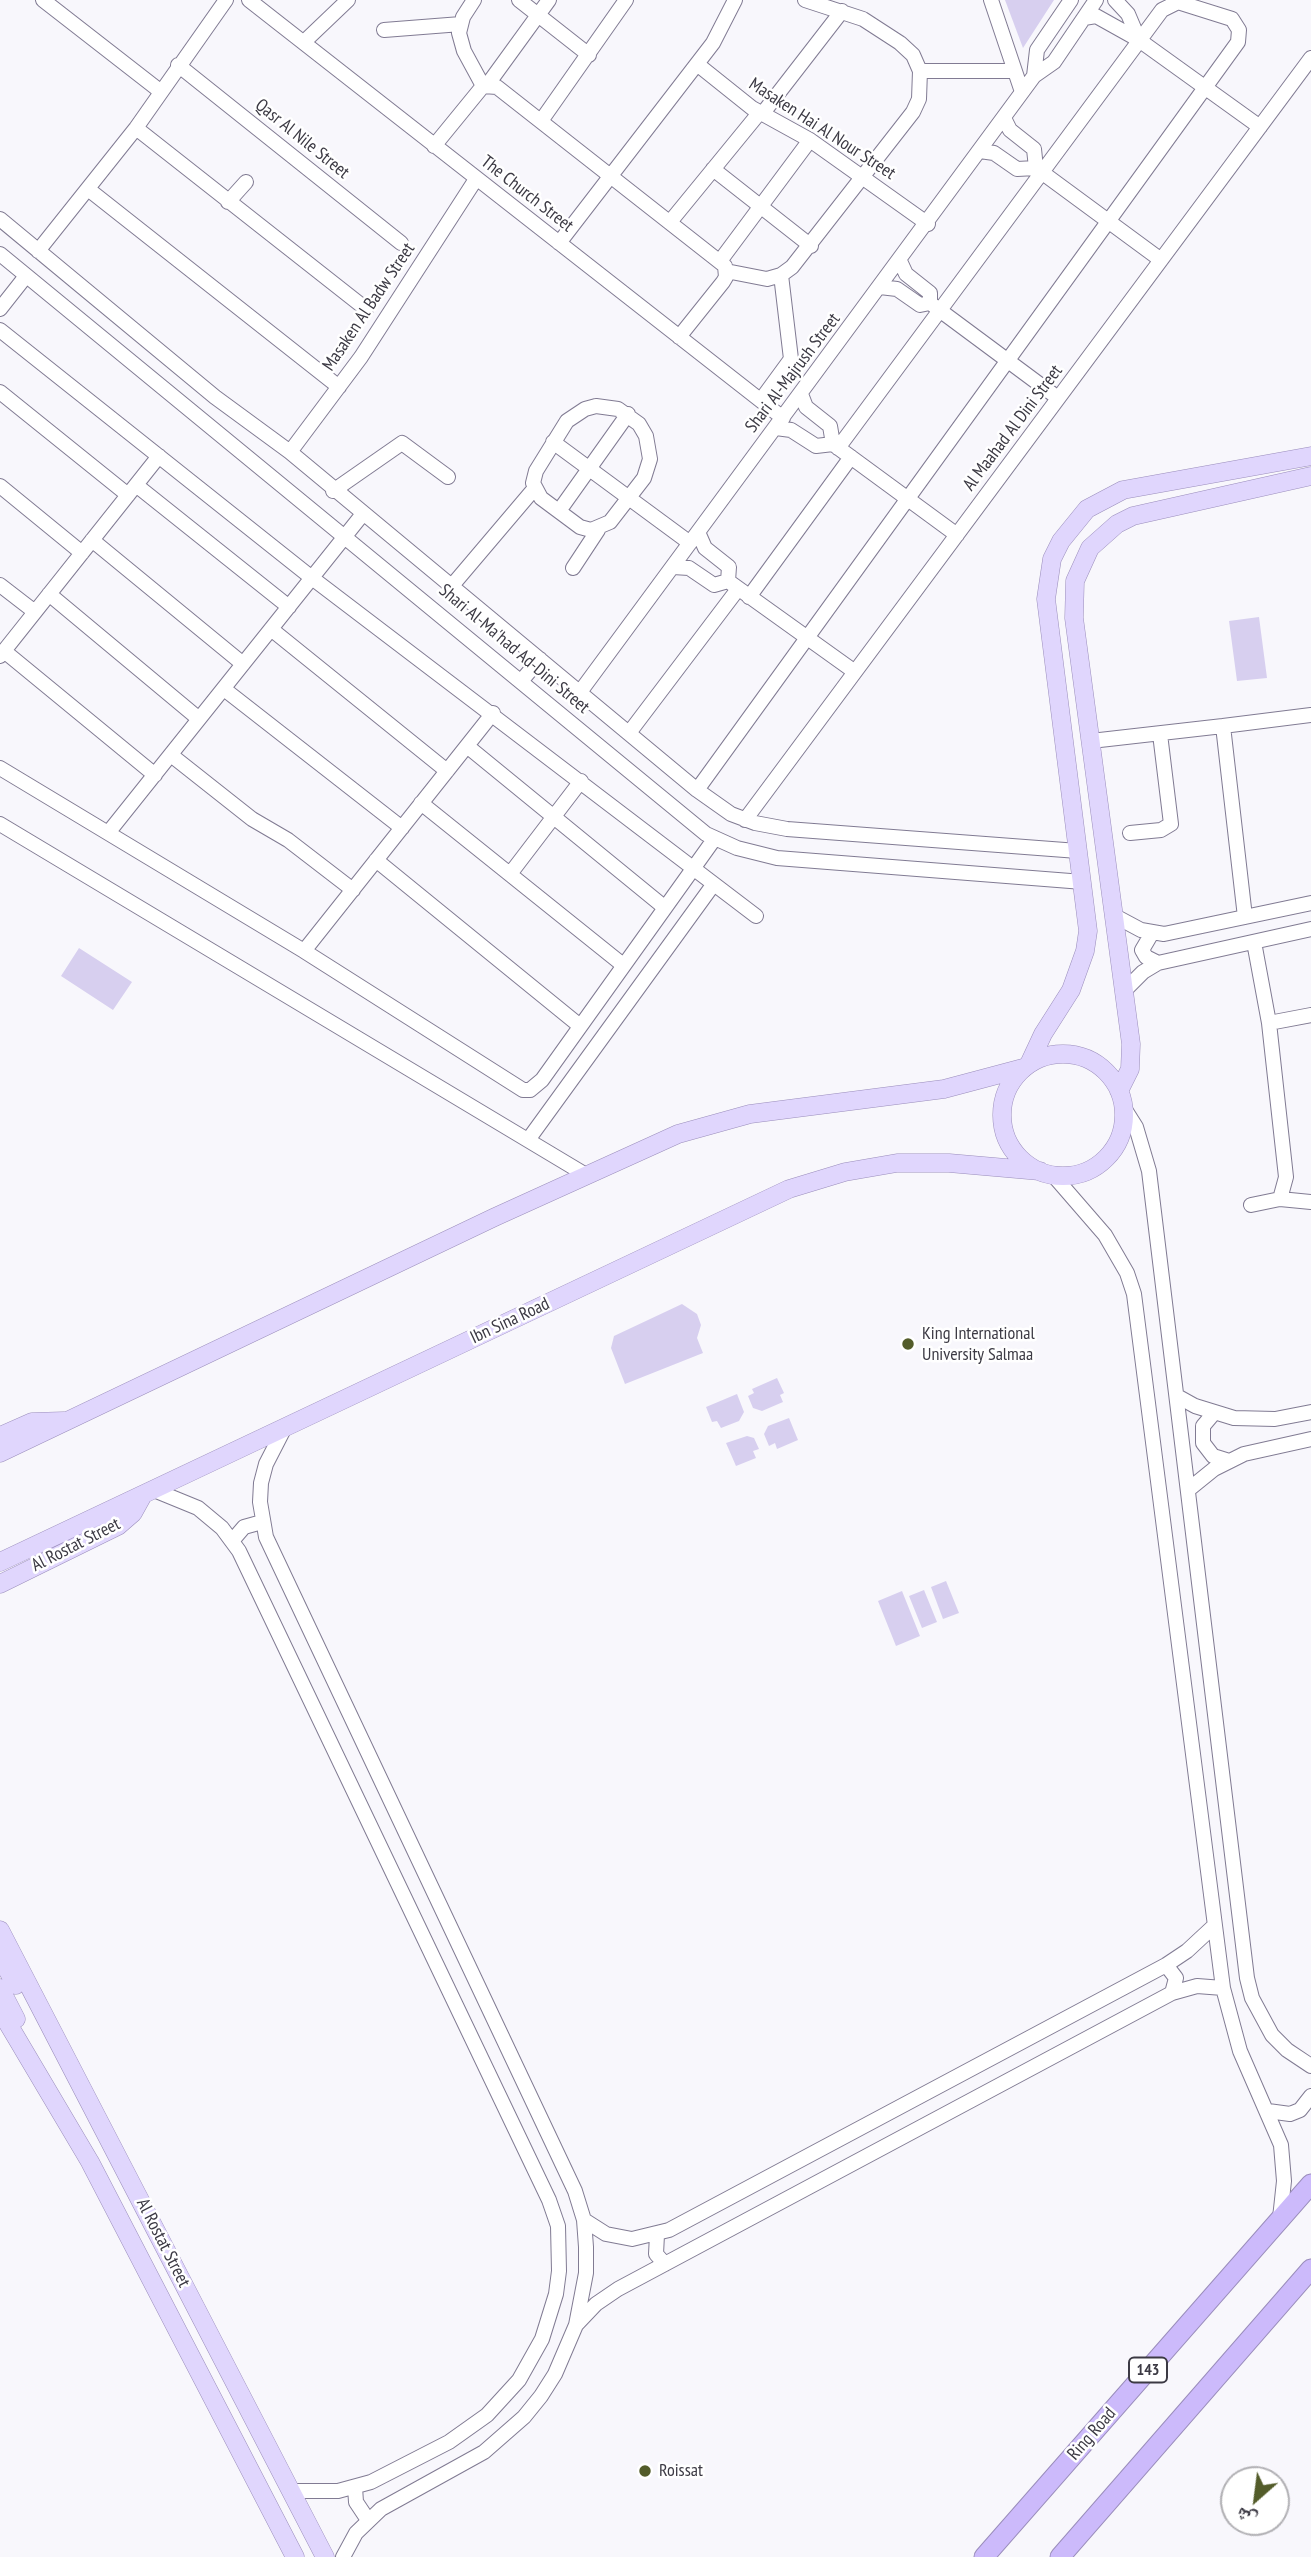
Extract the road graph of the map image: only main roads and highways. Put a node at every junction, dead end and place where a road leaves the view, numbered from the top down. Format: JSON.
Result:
{"nodes":[{"id":1,"x":1311,"y":456,"type":"edge"},
{"id":2,"x":1311,"y":476,"type":"edge"},
{"id":3,"x":1026,"y":1066,"type":"junction"},
{"id":4,"x":1121,"y":1099,"type":"junction"},
{"id":5,"x":1046,"y":1173,"type":"junction"},
{"id":6,"x":67,"y":1422,"type":"junction"},
{"id":7,"x":0,"y":1436,"type":"edge"},
{"id":8,"x":0,"y":1454,"type":"edge"},
{"id":9,"x":148,"y":1493,"type":"junction"},
{"id":10,"x":0,"y":1562,"type":"edge"},
{"id":11,"x":0,"y":1584,"type":"edge"},
{"id":12,"x":0,"y":1930,"type":"edge"},
{"id":13,"x":0,"y":1957,"type":"edge"},
{"id":14,"x":0,"y":1988,"type":"edge"},
{"id":15,"x":0,"y":2011,"type":"edge"},
{"id":16,"x":64,"y":2049,"type":"junction"},
{"id":17,"x":30,"y":2058,"type":"junction"},
{"id":18,"x":1311,"y":2184,"type":"edge"},
{"id":19,"x":1311,"y":2269,"type":"edge"},
{"id":20,"x":295,"y":2557,"type":"edge"},
{"id":21,"x":325,"y":2557,"type":"edge"},
{"id":22,"x":984,"y":2557,"type":"edge"},
{"id":23,"x":1060,"y":2557,"type":"edge"}],
"edges":[{"from":1,"to":3,"type":"main road"},
{"from":2,"to":4,"type":"main road"},
{"from":3,"to":4,"type":"main road"},
{"from":3,"to":5,"type":"main road"},
{"from":3,"to":6,"type":"main road"},
{"from":4,"to":5,"type":"main road"},
{"from":5,"to":9,"type":"main road","name":"Ibn Sina Road"},
{"from":6,"to":7,"type":"main road"},
{"from":6,"to":8,"type":"main road"},
{"from":9,"to":10,"type":"main road","name":"Ibn Sina Road"},
{"from":9,"to":11,"type":"main road","name":"Al Rostat Street"},
{"from":12,"to":16,"type":"main road","name":"Al Rostat Street"},
{"from":13,"to":16,"type":"main road"},
{"from":14,"to":17,"type":"main road"},
{"from":15,"to":17,"type":"main road","name":"Al Rostat Street"},
{"from":16,"to":21,"type":"main road","name":"Al Rostat Street"},
{"from":17,"to":20,"type":"main road","name":"Al Rostat Street"},
{"from":18,"to":22,"type":"highway","name":"Ring Road","number":"143"},
{"from":19,"to":23,"type":"highway"}]}
